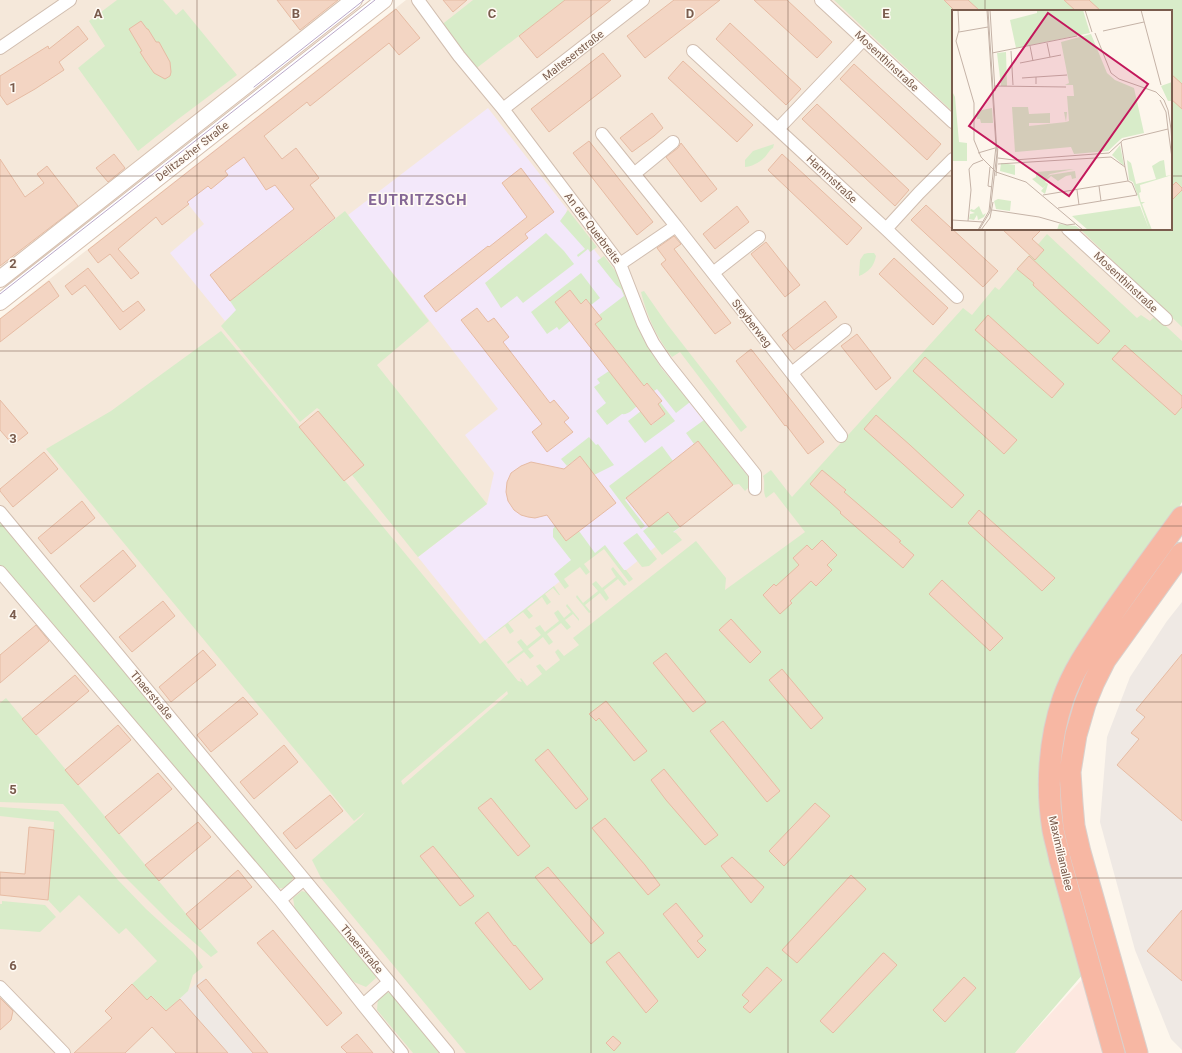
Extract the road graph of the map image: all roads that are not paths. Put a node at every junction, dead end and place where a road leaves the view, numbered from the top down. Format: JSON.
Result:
{"nodes":[{"id":1,"x":70,"y":0,"type":"edge"},
{"id":2,"x":354,"y":0,"type":"edge"},
{"id":3,"x":384,"y":0,"type":"edge"},
{"id":4,"x":418,"y":0,"type":"edge"},
{"id":5,"x":643,"y":0,"type":"edge"},
{"id":6,"x":821,"y":0,"type":"edge"},
{"id":7,"x":864,"y":39,"type":"junction"},
{"id":8,"x":0,"y":48,"type":"edge"},
{"id":9,"x":693,"y":51,"type":"dead end"},
{"id":10,"x":503,"y":109,"type":"junction"},
{"id":11,"x":952,"y":121,"type":"edge"},
{"id":12,"x":778,"y":129,"type":"junction"},
{"id":13,"x":602,"y":134,"type":"dead end"},
{"id":14,"x":673,"y":142,"type":"dead end"},
{"id":15,"x":952,"y":159,"type":"edge"},
{"id":16,"x":634,"y":174,"type":"junction"},
{"id":17,"x":676,"y":226,"type":"junction"},
{"id":18,"x":886,"y":229,"type":"junction"},
{"id":19,"x":1069,"y":230,"type":"edge"},
{"id":20,"x":759,"y":237,"type":"dead end"},
{"id":21,"x":620,"y":264,"type":"junction"},
{"id":22,"x":713,"y":273,"type":"junction"},
{"id":23,"x":0,"y":279,"type":"edge"},
{"id":24,"x":957,"y":297,"type":"dead end"},
{"id":25,"x":0,"y":302,"type":"edge"},
{"id":26,"x":1166,"y":319,"type":"dead end"},
{"id":27,"x":845,"y":330,"type":"dead end"},
{"id":28,"x":792,"y":373,"type":"junction"},
{"id":29,"x":841,"y":436,"type":"dead end"},
{"id":30,"x":756,"y":489,"type":"dead end"},
{"id":31,"x":0,"y":512,"type":"edge"},
{"id":32,"x":1182,"y":517,"type":"edge"},
{"id":33,"x":1182,"y":553,"type":"edge"},
{"id":34,"x":0,"y":572,"type":"edge"},
{"id":35,"x":304,"y":878,"type":"junction"},
{"id":36,"x":280,"y":900,"type":"junction"},
{"id":37,"x":389,"y":982,"type":"junction"},
{"id":38,"x":0,"y":987,"type":"edge"},
{"id":39,"x":363,"y":1005,"type":"junction"},
{"id":40,"x":64,"y":1053,"type":"edge"},
{"id":41,"x":402,"y":1053,"type":"edge"},
{"id":42,"x":448,"y":1053,"type":"edge"},
{"id":43,"x":1114,"y":1053,"type":"edge"},
{"id":44,"x":1137,"y":1053,"type":"edge"}],
"edges":[{"from":1,"to":8,"type":"street"},
{"from":2,"to":23,"type":"main road","name":"Delitzscher Straße"},
{"from":3,"to":25,"type":"main road","name":"Delitzscher Straße"},
{"from":4,"to":10,"type":"street","name":"An der Querbreite"},
{"from":5,"to":10,"type":"street","name":"Malteserstraße"},
{"from":6,"to":7,"type":"street","name":"Mosenthinstraße"},
{"from":7,"to":11,"type":"street","name":"Mosenthinstraße"},
{"from":7,"to":12,"type":"street"},
{"from":9,"to":12,"type":"street","name":"Hammstraße"},
{"from":10,"to":21,"type":"street","name":"An der Querbreite"},
{"from":12,"to":18,"type":"street","name":"Hammstraße"},
{"from":13,"to":16,"type":"street","name":"Steyberweg"},
{"from":14,"to":16,"type":"street"},
{"from":15,"to":18,"type":"street"},
{"from":16,"to":17,"type":"street","name":"Steyberweg"},
{"from":17,"to":21,"type":"street"},
{"from":17,"to":22,"type":"street","name":"Steyberweg"},
{"from":18,"to":24,"type":"street","name":"Hammstraße"},
{"from":19,"to":26,"type":"street","name":"Mosenthinstraße"},
{"from":20,"to":22,"type":"street"},
{"from":21,"to":30,"type":"street","name":"An der Querbreite"},
{"from":22,"to":28,"type":"street","name":"Steyberweg"},
{"from":27,"to":28,"type":"street"},
{"from":28,"to":29,"type":"street","name":"Steyberweg"},
{"from":31,"to":35,"type":"street","name":"Thaerstraße"},
{"from":32,"to":43,"type":"highway","name":"Maximilianallee"},
{"from":33,"to":44,"type":"highway","name":"Maximilianallee"},
{"from":34,"to":36,"type":"street"},
{"from":35,"to":36,"type":"street"},
{"from":35,"to":37,"type":"street","name":"Thaerstraße"},
{"from":36,"to":39,"type":"street"},
{"from":37,"to":39,"type":"street","name":"Thaerstraße"},
{"from":37,"to":42,"type":"street","name":"Thaerstraße"},
{"from":38,"to":40,"type":"street"},
{"from":39,"to":41,"type":"street"}]}
